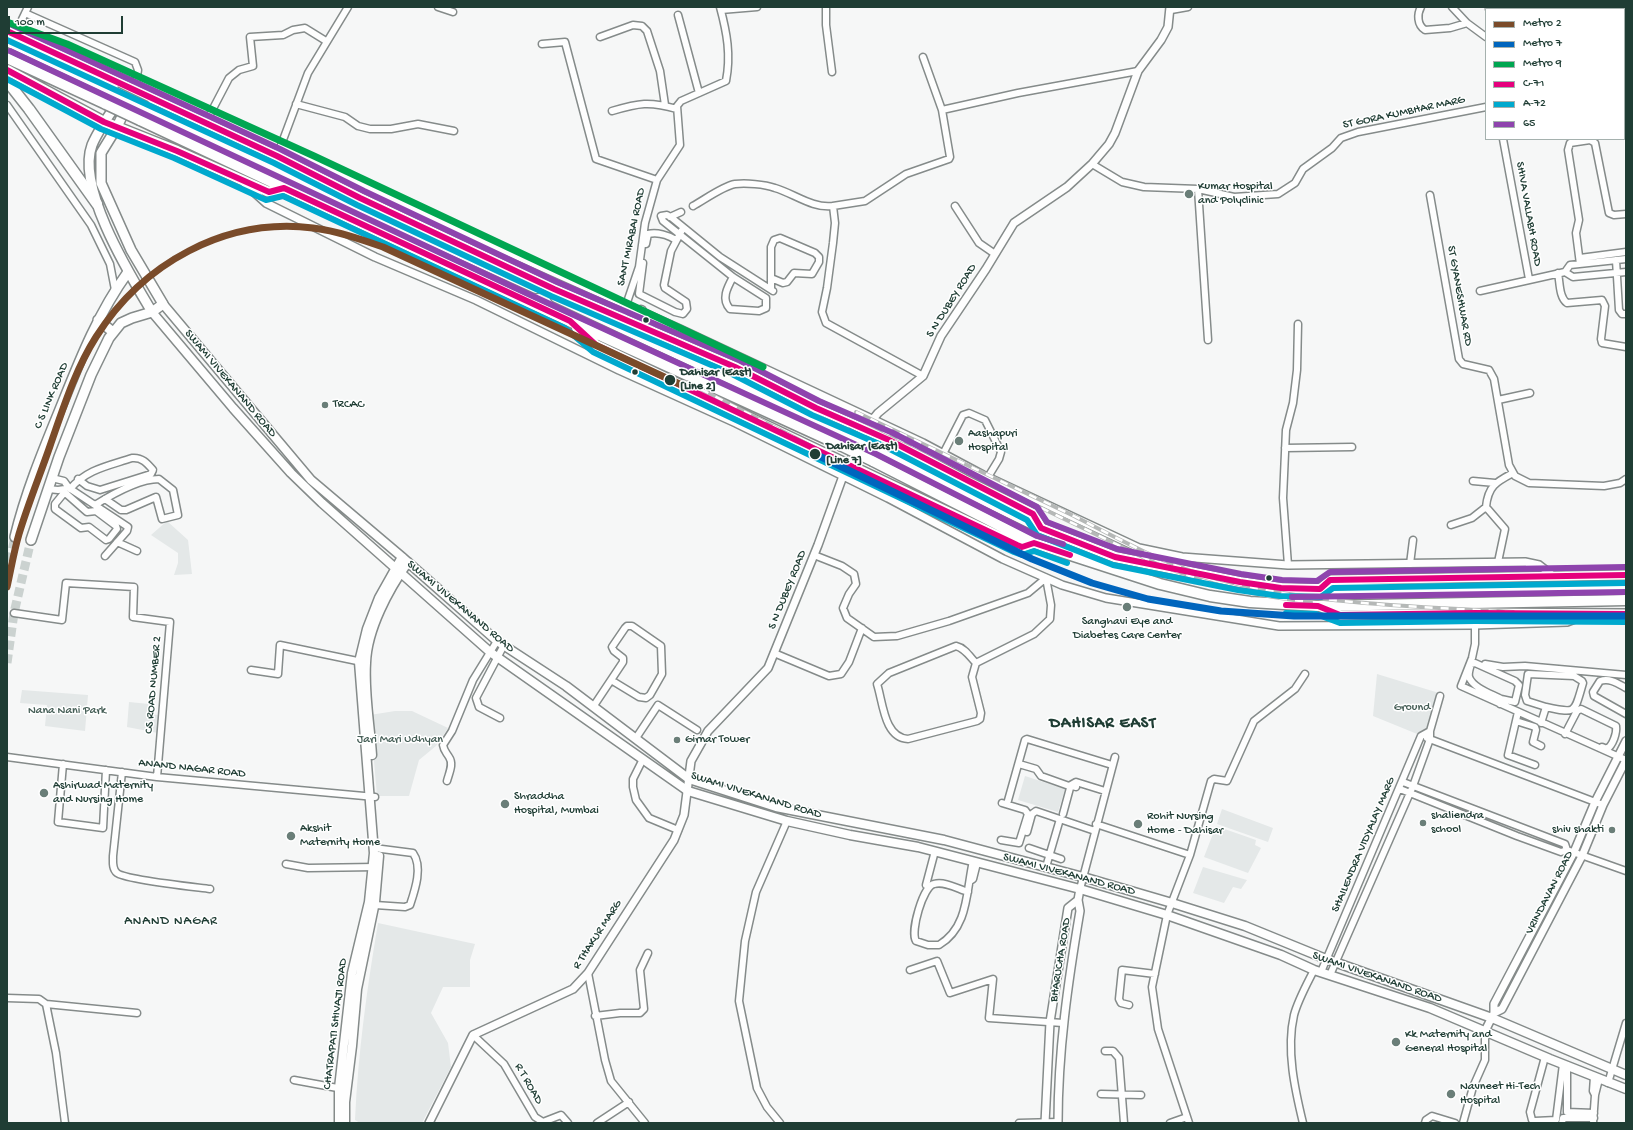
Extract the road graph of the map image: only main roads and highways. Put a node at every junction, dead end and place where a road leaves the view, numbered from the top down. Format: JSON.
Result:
{"nodes":[{"id":1,"x":10,"y":35,"type":"edge"},
{"id":2,"x":7,"y":58,"type":"edge"},
{"id":3,"x":7,"y":70,"type":"edge"},
{"id":4,"x":7,"y":81,"type":"edge"},
{"id":5,"x":132,"y":88,"type":"junction"},
{"id":6,"x":104,"y":122,"type":"junction"},
{"id":7,"x":117,"y":127,"type":"junction"},
{"id":8,"x":279,"y":151,"type":"junction"},
{"id":9,"x":283,"y":173,"type":"junction"},
{"id":10,"x":284,"y":188,"type":"junction"},
{"id":11,"x":97,"y":204,"type":"junction"},
{"id":12,"x":128,"y":272,"type":"junction"},
{"id":13,"x":163,"y":304,"type":"junction"},
{"id":14,"x":583,"y":309,"type":"junction"},
{"id":15,"x":641,"y":311,"type":"road end"},
{"id":16,"x":152,"y":312,"type":"junction"},
{"id":17,"x":622,"y":317,"type":"junction"},
{"id":18,"x":98,"y":320,"type":"junction"},
{"id":19,"x":570,"y":321,"type":"junction"},
{"id":20,"x":649,"y":328,"type":"junction"},
{"id":21,"x":113,"y":332,"type":"junction"},
{"id":22,"x":1041,"y":528,"type":"junction"},
{"id":23,"x":15,"y":537,"type":"tunnel mouth"},
{"id":24,"x":31,"y":540,"type":"tunnel mouth"},
{"id":25,"x":1034,"y":543,"type":"junction"},
{"id":26,"x":405,"y":559,"type":"junction"},
{"id":27,"x":398,"y":570,"type":"junction"},
{"id":28,"x":1626,"y":575,"type":"edge"},
{"id":29,"x":1626,"y":588,"type":"edge"},
{"id":30,"x":1320,"y":589,"type":"junction"},
{"id":31,"x":1626,"y":600,"type":"edge"},
{"id":32,"x":1318,"y":606,"type":"junction"},
{"id":33,"x":1626,"y":614,"type":"edge"},
{"id":34,"x":582,"y":699,"type":"junction"},
{"id":35,"x":574,"y":710,"type":"junction"},
{"id":36,"x":376,"y":867,"type":"junction"},
{"id":37,"x":1626,"y":1075,"type":"edge"},
{"id":38,"x":343,"y":1089,"type":"junction"},
{"id":39,"x":1626,"y":1089,"type":"edge"},
{"id":40,"x":338,"y":1123,"type":"edge"},
{"id":41,"x":345,"y":1123,"type":"edge"}],
"edges":[{"from":1,"to":5,"type":"highway"},
{"from":1,"to":9,"type":"highway","bridge":true},
{"from":2,"to":10,"type":"highway","bridge":true},
{"from":3,"to":6,"type":"highway"},
{"from":4,"to":11,"type":"highway"},
{"from":5,"to":6,"type":"main road","name":"SWAMI VIVEKANAND ROAD"},
{"from":5,"to":7,"type":"main road","name":"SWAMI VIVEKANAND ROAD"},
{"from":5,"to":8,"type":"highway"},
{"from":6,"to":7,"type":"highway"},
{"from":6,"to":11,"type":"main road","name":"SWAMI VIVEKANAND ROAD"},
{"from":7,"to":10,"type":"highway"},
{"from":7,"to":13,"type":"main road","name":"SWAMI VIVEKANAND ROAD"},
{"from":8,"to":9,"type":"highway"},
{"from":8,"to":17,"type":"highway"},
{"from":9,"to":14,"type":"highway"},
{"from":10,"to":19,"type":"highway"},
{"from":11,"to":12,"type":"main road","name":"SWAMI VIVEKANAND ROAD"},
{"from":12,"to":16,"type":"main road","name":"SWAMI VIVEKANAND ROAD"},
{"from":12,"to":18,"type":"main road","name":"C S LINK ROAD"},
{"from":13,"to":16,"type":"main road"},
{"from":13,"to":26,"type":"main road","name":"SWAMI VIVEKANAND ROAD"},
{"from":14,"to":17,"type":"highway"},
{"from":14,"to":22,"type":"highway","bridge":true},
{"from":15,"to":20,"type":"highway"},
{"from":16,"to":21,"type":"main road"},
{"from":16,"to":27,"type":"main road","name":"SWAMI VIVEKANAND ROAD"},
{"from":17,"to":20,"type":"highway"},
{"from":18,"to":21,"type":"main road"},
{"from":18,"to":23,"type":"main road","name":"C S LINK ROAD"},
{"from":19,"to":25,"type":"highway","bridge":true},
{"from":19,"to":25,"type":"highway"},
{"from":20,"to":22,"type":"highway"},
{"from":21,"to":24,"type":"main road"},
{"from":22,"to":30,"type":"highway"},
{"from":25,"to":32,"type":"highway"},
{"from":26,"to":27,"type":"main road"},
{"from":26,"to":34,"type":"main road","name":"SWAMI VIVEKANAND ROAD"},
{"from":27,"to":35,"type":"main road","name":"SWAMI VIVEKANAND ROAD"},
{"from":27,"to":36,"type":"main road"},
{"from":28,"to":30,"type":"main road"},
{"from":29,"to":30,"type":"highway"},
{"from":31,"to":32,"type":"highway"},
{"from":32,"to":33,"type":"main road"},
{"from":34,"to":35,"type":"main road"},
{"from":34,"to":37,"type":"main road","name":"SWAMI VIVEKANAND ROAD"},
{"from":35,"to":39,"type":"main road","name":"SWAMI VIVEKANAND ROAD"},
{"from":36,"to":38,"type":"main road"},
{"from":36,"to":38,"type":"main road","name":"CHATRAPATI SHIVAJI ROAD"},
{"from":38,"to":40,"type":"main road","name":"CHATRAPATI SHIVAJI ROAD"},
{"from":38,"to":41,"type":"main road"}]}
